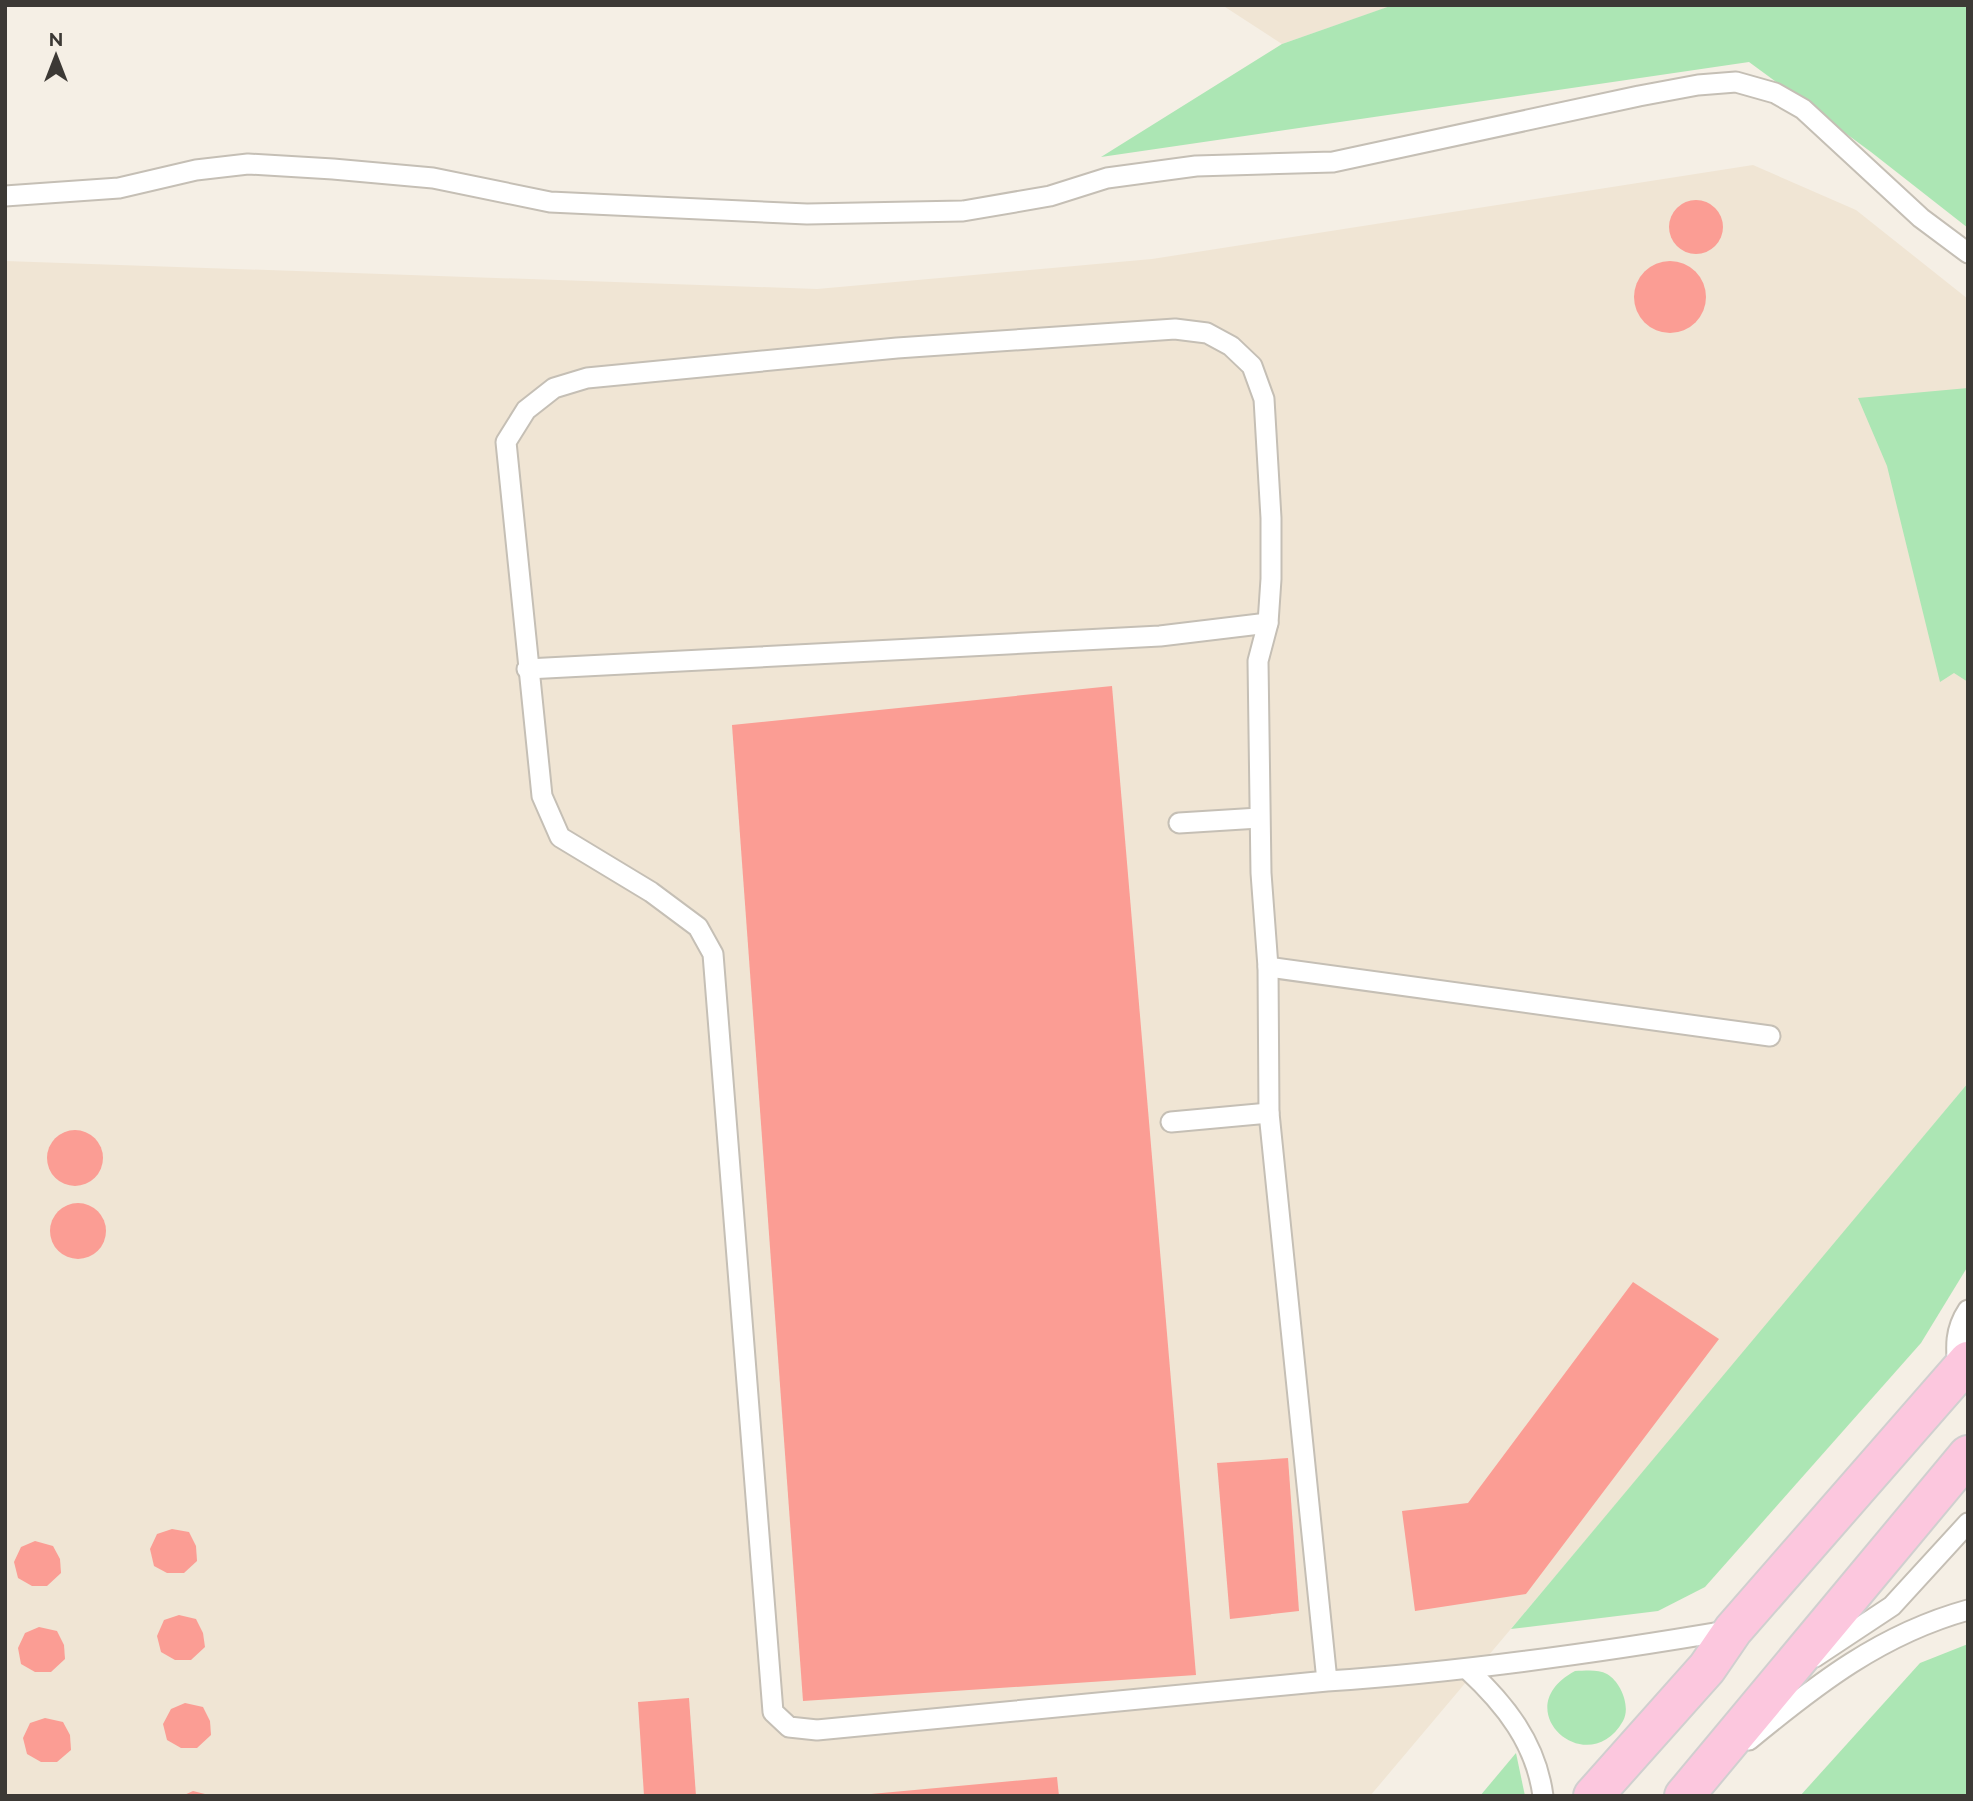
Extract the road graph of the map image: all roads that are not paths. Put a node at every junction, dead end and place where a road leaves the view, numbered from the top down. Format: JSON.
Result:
{"nodes":[{"id":1,"x":5,"y":196,"type":"edge"},
{"id":2,"x":1968,"y":253,"type":"edge"},
{"id":3,"x":1268,"y":623,"type":"junction"},
{"id":4,"x":527,"y":669,"type":"junction"},
{"id":5,"x":1259,"y":818,"type":"junction"},
{"id":6,"x":1179,"y":823,"type":"dead end"},
{"id":7,"x":1268,"y":967,"type":"junction"},
{"id":8,"x":1770,"y":1036,"type":"dead end"},
{"id":9,"x":1269,"y":1113,"type":"junction"},
{"id":10,"x":1171,"y":1122,"type":"dead end"},
{"id":11,"x":1968,"y":1310,"type":"edge"},
{"id":12,"x":1963,"y":1367,"type":"edge"},
{"id":13,"x":1968,"y":1455,"type":"edge"},
{"id":14,"x":1968,"y":1522,"type":"edge"},
{"id":15,"x":1968,"y":1610,"type":"edge"},
{"id":16,"x":1733,"y":1630,"type":"junction"},
{"id":17,"x":1467,"y":1669,"type":"junction"},
{"id":18,"x":1783,"y":1679,"type":"junction"},
{"id":19,"x":1327,"y":1681,"type":"junction"},
{"id":20,"x":1543,"y":1796,"type":"edge"},
{"id":21,"x":1593,"y":1796,"type":"edge"},
{"id":22,"x":1684,"y":1796,"type":"edge"},
{"id":23,"x":1695,"y":1796,"type":"edge"}],
"edges":[{"from":1,"to":2,"type":"lane"},
{"from":3,"to":4,"type":"lane"},
{"from":3,"to":4,"type":"lane"},
{"from":3,"to":5,"type":"lane"},
{"from":4,"to":19,"type":"lane"},
{"from":5,"to":6,"type":"lane"},
{"from":5,"to":7,"type":"lane"},
{"from":7,"to":8,"type":"lane"},
{"from":7,"to":9,"type":"lane"},
{"from":9,"to":10,"type":"lane"},
{"from":9,"to":19,"type":"lane"},
{"from":11,"to":12,"type":"lane"},
{"from":12,"to":16,"type":"highway"},
{"from":13,"to":18,"type":"highway"},
{"from":14,"to":18,"type":"lane"},
{"from":15,"to":23,"type":"lane"},
{"from":16,"to":17,"type":"lane"},
{"from":16,"to":21,"type":"highway"},
{"from":17,"to":19,"type":"lane"},
{"from":17,"to":20,"type":"lane"},
{"from":18,"to":22,"type":"highway"}]}
